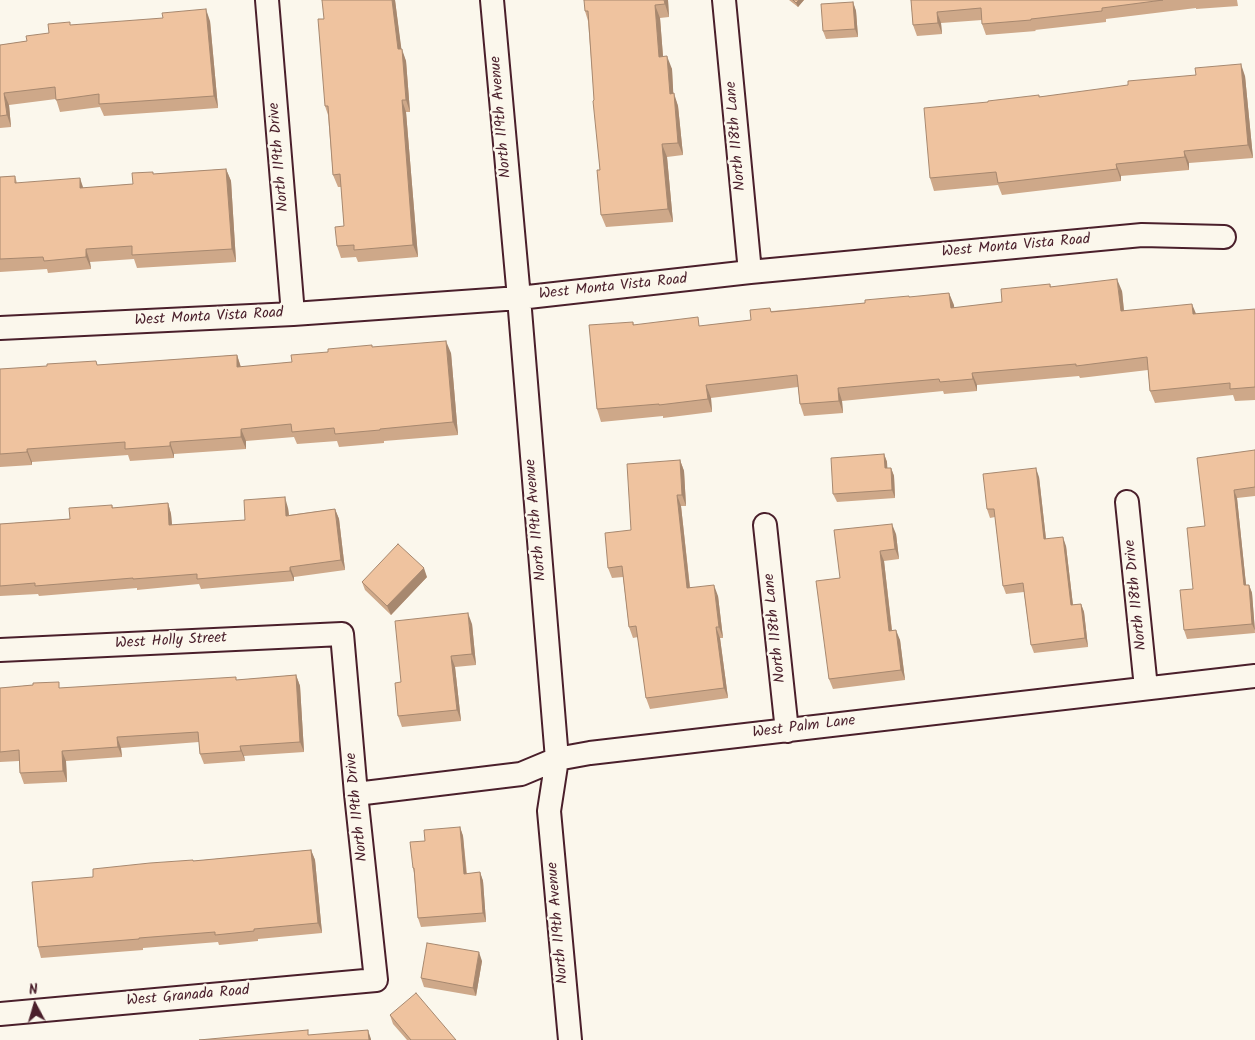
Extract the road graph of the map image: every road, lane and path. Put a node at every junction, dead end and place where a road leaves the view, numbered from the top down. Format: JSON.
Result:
{"nodes":[{"id":1,"x":267,"y":0,"type":"edge"},
{"id":2,"x":492,"y":0,"type":"edge"},
{"id":3,"x":724,"y":0,"type":"edge"},
{"id":4,"x":1224,"y":237,"type":"dead end"},
{"id":5,"x":750,"y":272,"type":"junction"},
{"id":6,"x":519,"y":298,"type":"junction"},
{"id":7,"x":293,"y":314,"type":"junction"},
{"id":8,"x":0,"y":328,"type":"edge"},
{"id":9,"x":1127,"y":502,"type":"dead end"},
{"id":10,"x":765,"y":525,"type":"dead end"},
{"id":11,"x":342,"y":634,"type":"joint"},
{"id":12,"x":0,"y":650,"type":"edge"},
{"id":13,"x":1255,"y":676,"type":"edge"},
{"id":14,"x":1146,"y":688,"type":"junction"},
{"id":15,"x":787,"y":730,"type":"junction"},
{"id":16,"x":558,"y":759,"type":"junction"},
{"id":17,"x":356,"y":794,"type":"junction"},
{"id":18,"x":376,"y":980,"type":"joint"},
{"id":19,"x":0,"y":1014,"type":"edge"},
{"id":20,"x":570,"y":1040,"type":"edge"}],
"edges":[{"from":1,"to":7,"type":"street","name":"North 119th Drive"},
{"from":2,"to":6,"type":"street","name":"North 119th Avenue"},
{"from":3,"to":5,"type":"street","name":"North 118th Lane"},
{"from":4,"to":5,"type":"street","name":"West Monta Vista Road"},
{"from":5,"to":6,"type":"street","name":"West Monta Vista Road"},
{"from":6,"to":7,"type":"street","name":"West Monta Vista Road"},
{"from":6,"to":16,"type":"street","name":"North 119th Avenue"},
{"from":7,"to":8,"type":"street","name":"West Monta Vista Road"},
{"from":9,"to":14,"type":"street","name":"North 118th Drive"},
{"from":10,"to":15,"type":"street","name":"North 118th Lane"},
{"from":11,"to":12,"type":"street","name":"West Holly Street"},
{"from":11,"to":17,"type":"street","name":"North 119th Drive"},
{"from":13,"to":14,"type":"street","name":"West Palm Lane"},
{"from":14,"to":15,"type":"street","name":"West Palm Lane"},
{"from":15,"to":16,"type":"street","name":"West Palm Lane"},
{"from":16,"to":17,"type":"street","name":"West Palm Lane"},
{"from":16,"to":20,"type":"street","name":"North 119th Avenue"},
{"from":17,"to":18,"type":"street","name":"North 119th Drive"},
{"from":18,"to":19,"type":"street","name":"West Granada Road"}]}
